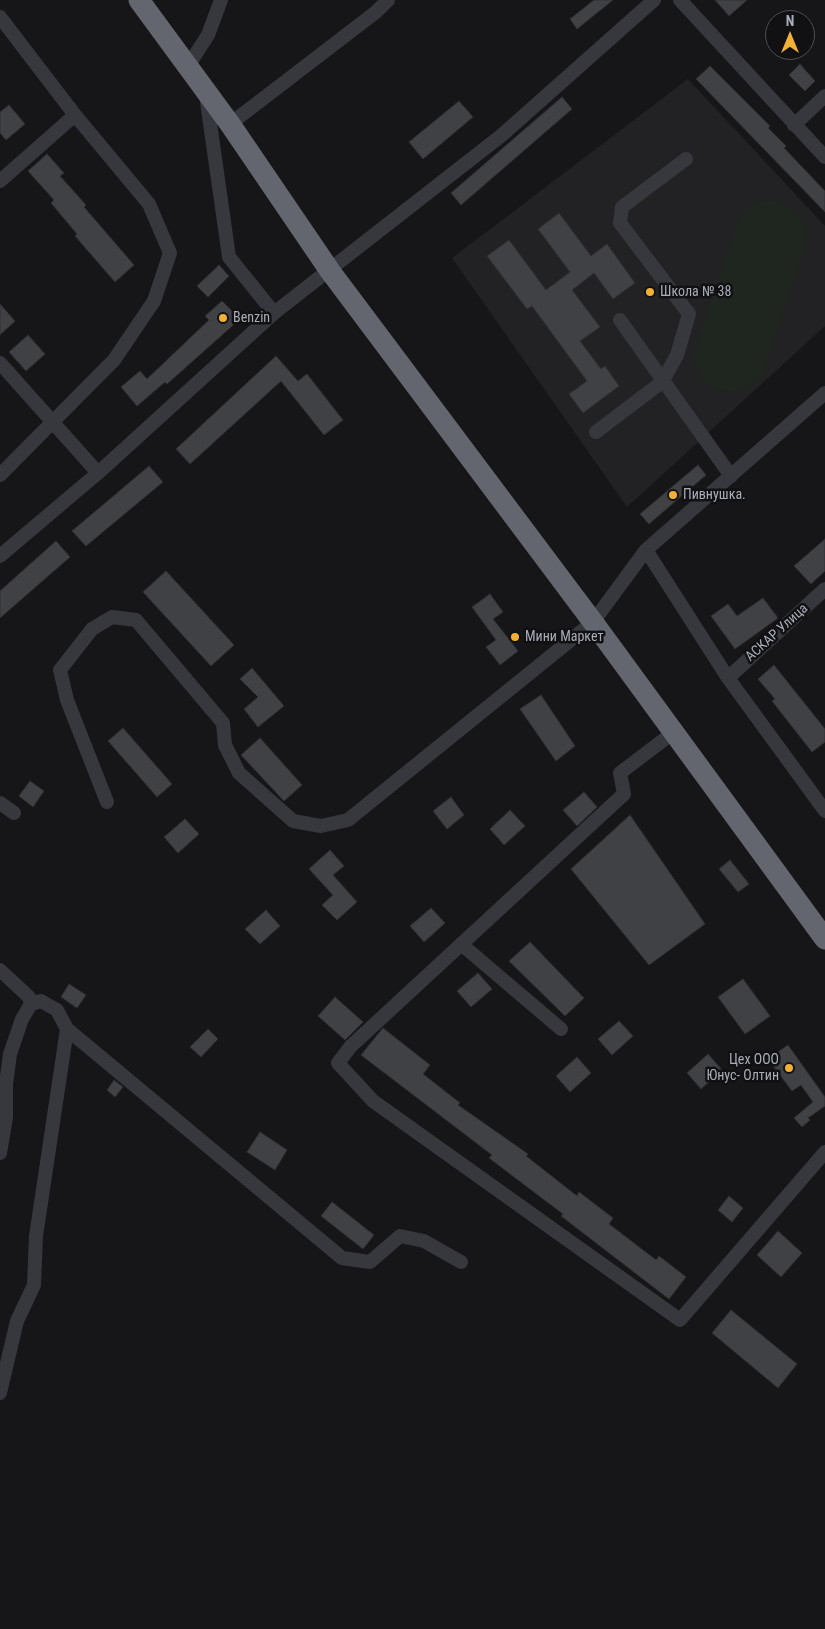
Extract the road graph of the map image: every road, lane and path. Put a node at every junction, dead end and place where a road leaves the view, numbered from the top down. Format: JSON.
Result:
{"nodes":[{"id":1,"x":139,"y":0,"type":"edge"},
{"id":2,"x":220,"y":0,"type":"edge"},
{"id":3,"x":388,"y":0,"type":"edge"},
{"id":4,"x":654,"y":0,"type":"edge"},
{"id":5,"x":680,"y":0,"type":"edge"},
{"id":6,"x":0,"y":17,"type":"edge"},
{"id":7,"x":188,"y":66,"type":"junction"},
{"id":8,"x":206,"y":92,"type":"junction"},
{"id":9,"x":825,"y":96,"type":"edge"},
{"id":10,"x":75,"y":115,"type":"junction"},
{"id":11,"x":230,"y":124,"type":"junction"},
{"id":12,"x":794,"y":125,"type":"junction"},
{"id":13,"x":825,"y":158,"type":"edge"},
{"id":14,"x":686,"y":159,"type":"dead end"},
{"id":15,"x":0,"y":181,"type":"edge"},
{"id":16,"x":330,"y":271,"type":"junction"},
{"id":17,"x":274,"y":313,"type":"junction"},
{"id":18,"x":620,"y":320,"type":"dead end"},
{"id":19,"x":0,"y":363,"type":"edge"},
{"id":20,"x":662,"y":382,"type":"junction"},
{"id":21,"x":825,"y":393,"type":"edge"},
{"id":22,"x":53,"y":422,"type":"junction"},
{"id":23,"x":596,"y":432,"type":"dead end"},
{"id":24,"x":98,"y":473,"type":"junction"},
{"id":25,"x":0,"y":475,"type":"edge"},
{"id":26,"x":731,"y":476,"type":"junction"},
{"id":27,"x":646,"y":550,"type":"junction"},
{"id":28,"x":0,"y":556,"type":"edge"},
{"id":29,"x":825,"y":589,"type":"edge"},
{"id":30,"x":593,"y":622,"type":"junction"},
{"id":31,"x":728,"y":678,"type":"junction"},
{"id":32,"x":674,"y":732,"type":"junction"},
{"id":33,"x":107,"y":802,"type":"dead end"},
{"id":34,"x":0,"y":803,"type":"edge"},
{"id":35,"x":825,"y":811,"type":"edge"},
{"id":36,"x":14,"y":814,"type":"dead end"},
{"id":37,"x":822,"y":928,"type":"edge"},
{"id":38,"x":461,"y":944,"type":"junction"},
{"id":39,"x":0,"y":970,"type":"edge"},
{"id":40,"x":31,"y":1004,"type":"junction"},
{"id":41,"x":67,"y":1028,"type":"junction"},
{"id":42,"x":561,"y":1028,"type":"dead end"},
{"id":43,"x":825,"y":1152,"type":"edge"},
{"id":44,"x":0,"y":1153,"type":"edge"},
{"id":45,"x":461,"y":1262,"type":"dead end"},
{"id":46,"x":0,"y":1393,"type":"edge"}],
"edges":[{"from":1,"to":7,"type":"highway"},
{"from":2,"to":7,"type":"street"},
{"from":3,"to":11,"type":"street"},
{"from":4,"to":16,"type":"street"},
{"from":5,"to":12,"type":"street"},
{"from":6,"to":10,"type":"street"},
{"from":7,"to":8,"type":"highway"},
{"from":8,"to":11,"type":"highway"},
{"from":8,"to":17,"type":"street"},
{"from":9,"to":12,"type":"street"},
{"from":10,"to":15,"type":"street"},
{"from":10,"to":22,"type":"street"},
{"from":11,"to":16,"type":"highway"},
{"from":12,"to":13,"type":"street"},
{"from":14,"to":20,"type":"street"},
{"from":16,"to":17,"type":"street"},
{"from":16,"to":30,"type":"highway"},
{"from":17,"to":24,"type":"street"},
{"from":18,"to":20,"type":"street"},
{"from":19,"to":22,"type":"street"},
{"from":20,"to":23,"type":"street"},
{"from":20,"to":26,"type":"street"},
{"from":21,"to":26,"type":"street"},
{"from":22,"to":24,"type":"street"},
{"from":22,"to":25,"type":"street"},
{"from":24,"to":28,"type":"street"},
{"from":26,"to":27,"type":"street"},
{"from":27,"to":30,"type":"street"},
{"from":27,"to":31,"type":"street"},
{"from":29,"to":31,"type":"street","name":"АСКАР Улица"},
{"from":30,"to":32,"type":"highway"},
{"from":30,"to":33,"type":"street"},
{"from":31,"to":35,"type":"street"},
{"from":32,"to":37,"type":"highway"},
{"from":32,"to":38,"type":"street"},
{"from":34,"to":36,"type":"street"},
{"from":38,"to":42,"type":"street"},
{"from":38,"to":43,"type":"street"},
{"from":39,"to":40,"type":"street"},
{"from":40,"to":41,"type":"street"},
{"from":40,"to":44,"type":"street"},
{"from":41,"to":45,"type":"street"},
{"from":41,"to":46,"type":"street"}]}
